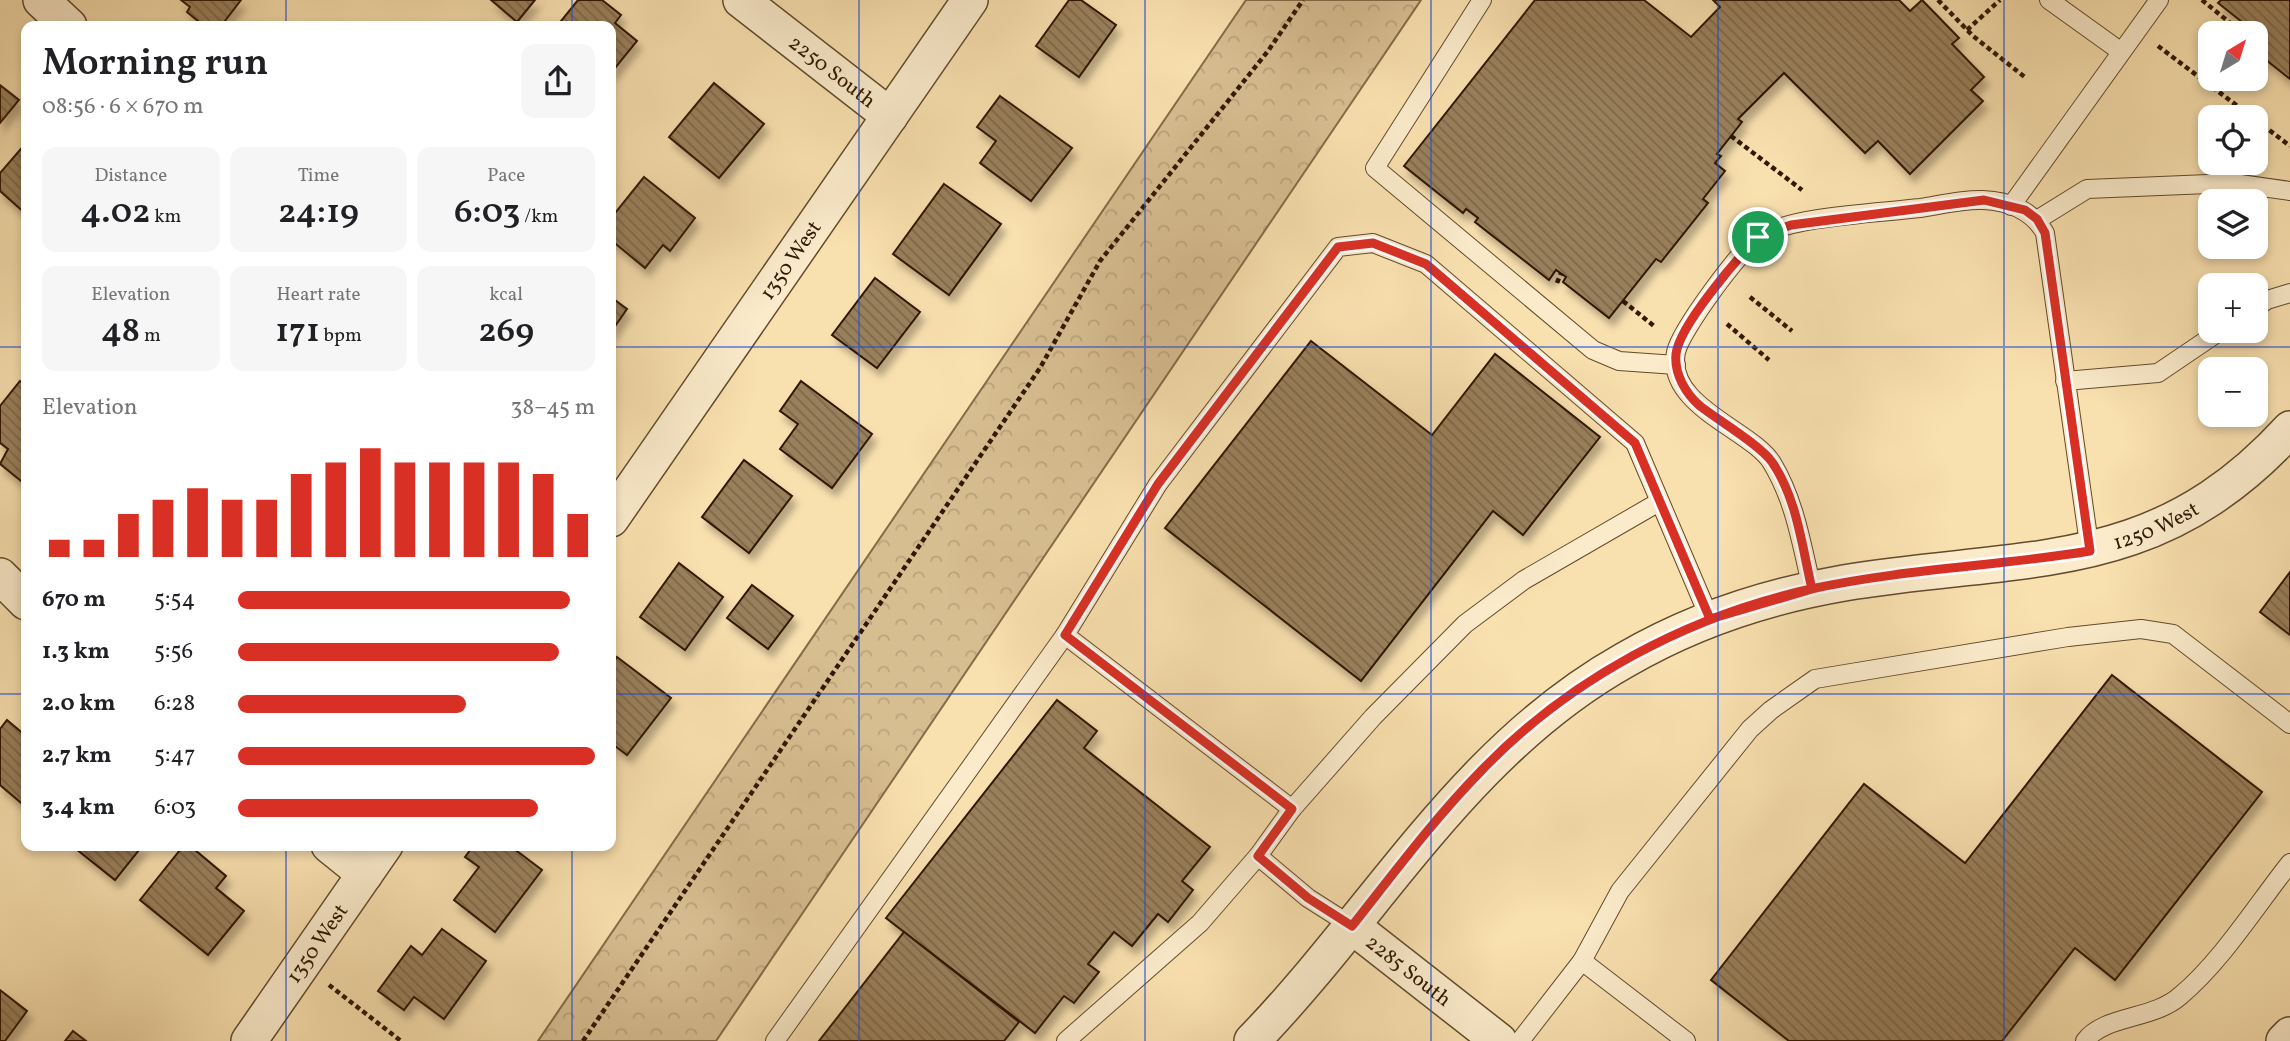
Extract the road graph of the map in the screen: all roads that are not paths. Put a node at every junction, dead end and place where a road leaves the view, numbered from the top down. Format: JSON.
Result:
{"nodes":[{"id":1,"x":41,"y":0,"type":"edge"},
{"id":2,"x":741,"y":0,"type":"edge"},
{"id":3,"x":970,"y":0,"type":"edge"},
{"id":4,"x":1482,"y":0,"type":"edge"},
{"id":5,"x":2049,"y":0,"type":"edge"},
{"id":6,"x":2158,"y":0,"type":"edge"},
{"id":7,"x":64,"y":21,"type":"edge"},
{"id":8,"x":2120,"y":51,"type":"junction"},
{"id":9,"x":890,"y":116,"type":"junction"},
{"id":10,"x":2290,"y":191,"type":"edge"},
{"id":11,"x":2011,"y":206,"type":"junction"},
{"id":12,"x":2037,"y":219,"type":"junction"},
{"id":13,"x":2290,"y":293,"type":"edge"},
{"id":14,"x":2268,"y":302,"type":"edge"},
{"id":15,"x":2202,"y":343,"type":"edge"},
{"id":16,"x":1676,"y":365,"type":"junction"},
{"id":17,"x":2066,"y":382,"type":"junction"},
{"id":18,"x":2290,"y":429,"type":"edge"},
{"id":19,"x":621,"y":483,"type":"edge"},
{"id":20,"x":616,"y":501,"type":"edge"},
{"id":21,"x":1659,"y":502,"type":"junction"},
{"id":22,"x":2090,"y":551,"type":"junction"},
{"id":23,"x":0,"y":576,"type":"edge"},
{"id":24,"x":1812,"y":589,"type":"junction"},
{"id":25,"x":21,"y":597,"type":"edge"},
{"id":26,"x":1710,"y":619,"type":"junction"},
{"id":27,"x":1065,"y":635,"type":"junction"},
{"id":28,"x":2290,"y":724,"type":"edge"},
{"id":29,"x":1292,"y":809,"type":"junction"},
{"id":30,"x":336,"y":851,"type":"edge"},
{"id":31,"x":381,"y":851,"type":"edge"},
{"id":32,"x":1258,"y":856,"type":"junction"},
{"id":33,"x":2290,"y":863,"type":"edge"},
{"id":34,"x":365,"y":874,"type":"junction"},
{"id":35,"x":1352,"y":926,"type":"junction"},
{"id":36,"x":1583,"y":961,"type":"junction"},
{"id":37,"x":2290,"y":1035,"type":"edge"},
{"id":38,"x":249,"y":1041,"type":"edge"},
{"id":39,"x":775,"y":1041,"type":"edge"},
{"id":40,"x":1066,"y":1041,"type":"edge"},
{"id":41,"x":1252,"y":1041,"type":"edge"},
{"id":42,"x":1499,"y":1041,"type":"edge"},
{"id":43,"x":1520,"y":1041,"type":"edge"},
{"id":44,"x":1686,"y":1041,"type":"edge"},
{"id":45,"x":2085,"y":1041,"type":"edge"},
{"id":46,"x":2284,"y":1041,"type":"edge"}],
"edges":[{"from":1,"to":7,"type":"street"},
{"from":2,"to":9,"type":"street","name":"2250 South"},
{"from":3,"to":9,"type":"street","name":"1350 West"},
{"from":4,"to":16,"type":"lane"},
{"from":5,"to":8,"type":"lane"},
{"from":6,"to":8,"type":"lane"},
{"from":8,"to":11,"type":"lane"},
{"from":9,"to":19,"type":"street","name":"1350 West"},
{"from":10,"to":12,"type":"lane"},
{"from":11,"to":12,"type":"lane"},
{"from":11,"to":16,"type":"lane"},
{"from":12,"to":17,"type":"lane"},
{"from":13,"to":14,"type":"lane"},
{"from":15,"to":17,"type":"lane"},
{"from":16,"to":24,"type":"lane"},
{"from":17,"to":22,"type":"lane"},
{"from":18,"to":22,"type":"street","name":"1250 West"},
{"from":19,"to":20,"type":"street","name":"1350 West"},
{"from":21,"to":26,"type":"lane"},
{"from":21,"to":27,"type":"lane"},
{"from":21,"to":29,"type":"lane"},
{"from":22,"to":24,"type":"street","name":"1250 West"},
{"from":23,"to":25,"type":"street"},
{"from":24,"to":26,"type":"street","name":"1250 West"},
{"from":26,"to":35,"type":"street","name":"1250 West"},
{"from":27,"to":29,"type":"lane"},
{"from":27,"to":39,"type":"lane"},
{"from":28,"to":36,"type":"lane"},
{"from":29,"to":32,"type":"lane"},
{"from":30,"to":34,"type":"street"},
{"from":31,"to":34,"type":"street","name":"1350 West"},
{"from":32,"to":35,"type":"lane"},
{"from":32,"to":40,"type":"lane"},
{"from":33,"to":45,"type":"lane"},
{"from":34,"to":38,"type":"street","name":"1350 West"},
{"from":35,"to":41,"type":"street","name":"1250 West"},
{"from":35,"to":42,"type":"street","name":"2285 South"},
{"from":36,"to":43,"type":"lane"},
{"from":36,"to":44,"type":"lane"},
{"from":37,"to":46,"type":"street"}]}
